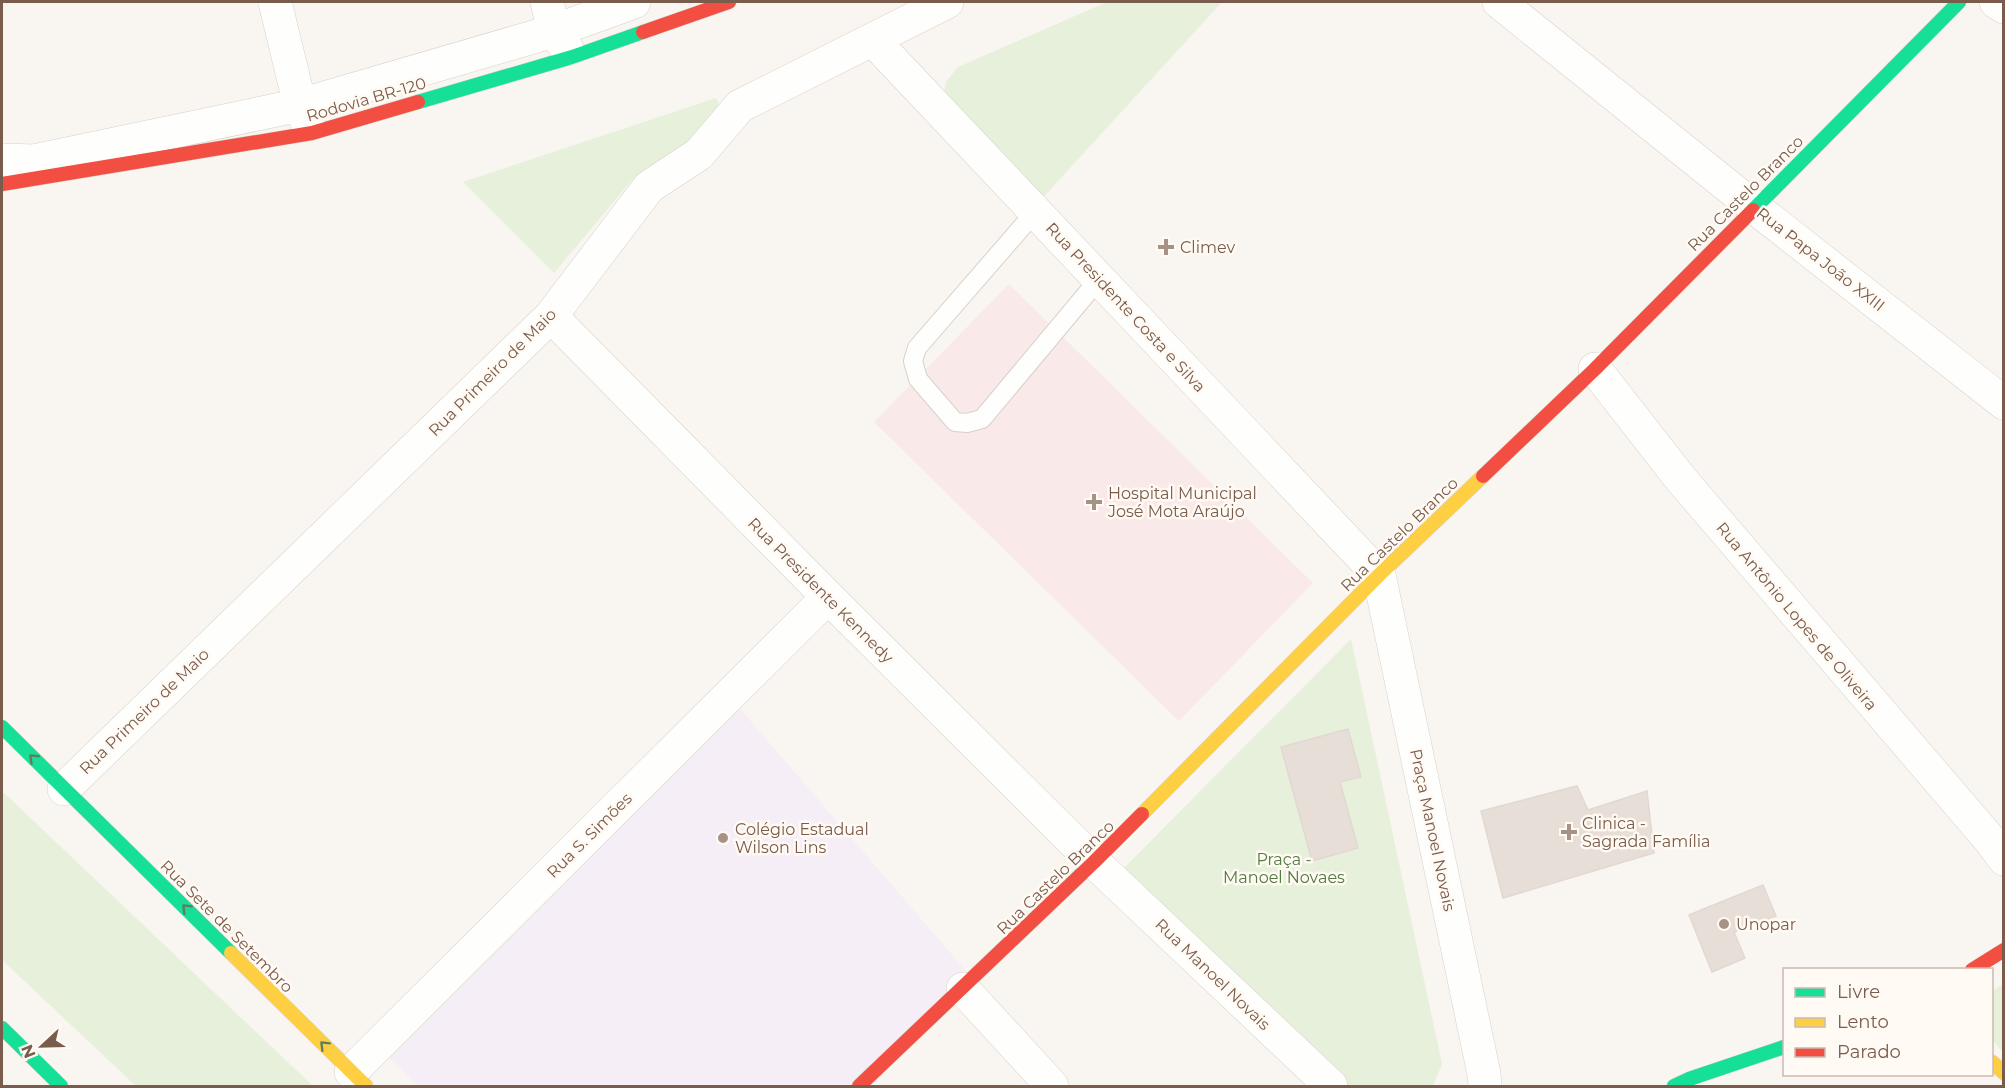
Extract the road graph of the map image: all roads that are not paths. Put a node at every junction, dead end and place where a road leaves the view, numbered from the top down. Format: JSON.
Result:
{"nodes":[{"id":1,"x":274,"y":2,"type":"edge"},
{"id":2,"x":634,"y":2,"type":"edge"},
{"id":3,"x":729,"y":2,"type":"edge"},
{"id":4,"x":947,"y":2,"type":"edge"},
{"id":5,"x":1499,"y":2,"type":"edge"},
{"id":6,"x":1959,"y":2,"type":"edge"},
{"id":7,"x":1996,"y":2,"type":"edge"},
{"id":8,"x":2004,"y":8,"type":"edge"},
{"id":9,"x":558,"y":30,"type":"edge"},
{"id":10,"x":873,"y":39,"type":"junction"},
{"id":11,"x":306,"y":119,"type":"junction"},
{"id":12,"x":2,"y":160,"type":"edge"},
{"id":13,"x":2,"y":184,"type":"edge"},
{"id":14,"x":1754,"y":207,"type":"junction"},
{"id":15,"x":1035,"y":212,"type":"junction"},
{"id":16,"x":1099,"y":279,"type":"junction"},
{"id":17,"x":551,"y":316,"type":"junction"},
{"id":18,"x":1595,"y":369,"type":"junction"},
{"id":19,"x":2004,"y":403,"type":"edge"},
{"id":20,"x":1379,"y":575,"type":"junction"},
{"id":21,"x":828,"y":597,"type":"junction"},
{"id":22,"x":2,"y":728,"type":"edge"},
{"id":23,"x":64,"y":789,"type":"junction"},
{"id":24,"x":2004,"y":860,"type":"edge"},
{"id":25,"x":1094,"y":862,"type":"junction"},
{"id":26,"x":2004,"y":950,"type":"edge"},
{"id":27,"x":1974,"y":968,"type":"edge"},
{"id":28,"x":963,"y":989,"type":"junction"},
{"id":29,"x":2,"y":1028,"type":"edge"},
{"id":30,"x":1783,"y":1048,"type":"edge"},
{"id":31,"x":2003,"y":1073,"type":"edge"},
{"id":32,"x":359,"y":1079,"type":"edge"},
{"id":33,"x":1480,"y":1082,"type":"edge"},
{"id":34,"x":61,"y":1086,"type":"edge"},
{"id":35,"x":859,"y":1086,"type":"edge"},
{"id":36,"x":1052,"y":1086,"type":"edge"},
{"id":37,"x":1331,"y":1086,"type":"edge"},
{"id":38,"x":1674,"y":1086,"type":"edge"},
{"id":39,"x":1990,"y":1086,"type":"edge"}],
"edges":[{"from":1,"to":11,"type":"street"},
{"from":2,"to":9,"type":"street"},
{"from":3,"to":9,"type":"street"},
{"from":4,"to":10,"type":"street","name":"Rua Primeiro de Maio"},
{"from":5,"to":14,"type":"street","name":"Rua Papa João XXIII"},
{"from":6,"to":14,"type":"street","name":"Rua Castelo Branco"},
{"from":7,"to":8,"type":"street"},
{"from":9,"to":11,"type":"street"},
{"from":10,"to":15,"type":"street","name":"Rua Presidente Costa e Silva"},
{"from":10,"to":17,"type":"street","name":"Rua Primeiro de Maio"},
{"from":11,"to":12,"type":"street"},
{"from":11,"to":13,"type":"street","name":"Rodovia BR-120"},
{"from":14,"to":18,"type":"street","name":"Rua Castelo Branco"},
{"from":14,"to":19,"type":"street","name":"Rua Papa João XXIII"},
{"from":15,"to":16,"type":"street","name":"Rua Presidente Costa e Silva"},
{"from":15,"to":16,"type":"lane"},
{"from":16,"to":20,"type":"street","name":"Rua Presidente Costa e Silva"},
{"from":17,"to":21,"type":"street","name":"Rua Presidente Kennedy"},
{"from":17,"to":23,"type":"street","name":"Rua Primeiro de Maio"},
{"from":18,"to":20,"type":"street","name":"Rua Castelo Branco"},
{"from":18,"to":24,"type":"street","name":"Rua Antônio Lopes de Oliveira"},
{"from":20,"to":25,"type":"street","name":"Rua Castelo Branco"},
{"from":20,"to":33,"type":"street","name":"Praça Manoel Novais"},
{"from":21,"to":25,"type":"street","name":"Rua Presidente Kennedy"},
{"from":21,"to":32,"type":"street","name":"Rua S. Simões"},
{"from":23,"to":22,"type":"street","name":"Rua Sete de Setembro","one_way":true},
{"from":32,"to":23,"type":"street","name":"Rua Sete de Setembro","one_way":true},
{"from":25,"to":28,"type":"street","name":"Rua Castelo Branco"},
{"from":25,"to":37,"type":"street","name":"Rua Manoel Novais"},
{"from":26,"to":27,"type":"street"},
{"from":28,"to":35,"type":"street","name":"Rua Castelo Branco"},
{"from":28,"to":36,"type":"street"},
{"from":29,"to":34,"type":"street"},
{"from":30,"to":38,"type":"street"},
{"from":31,"to":39,"type":"lane"}]}
